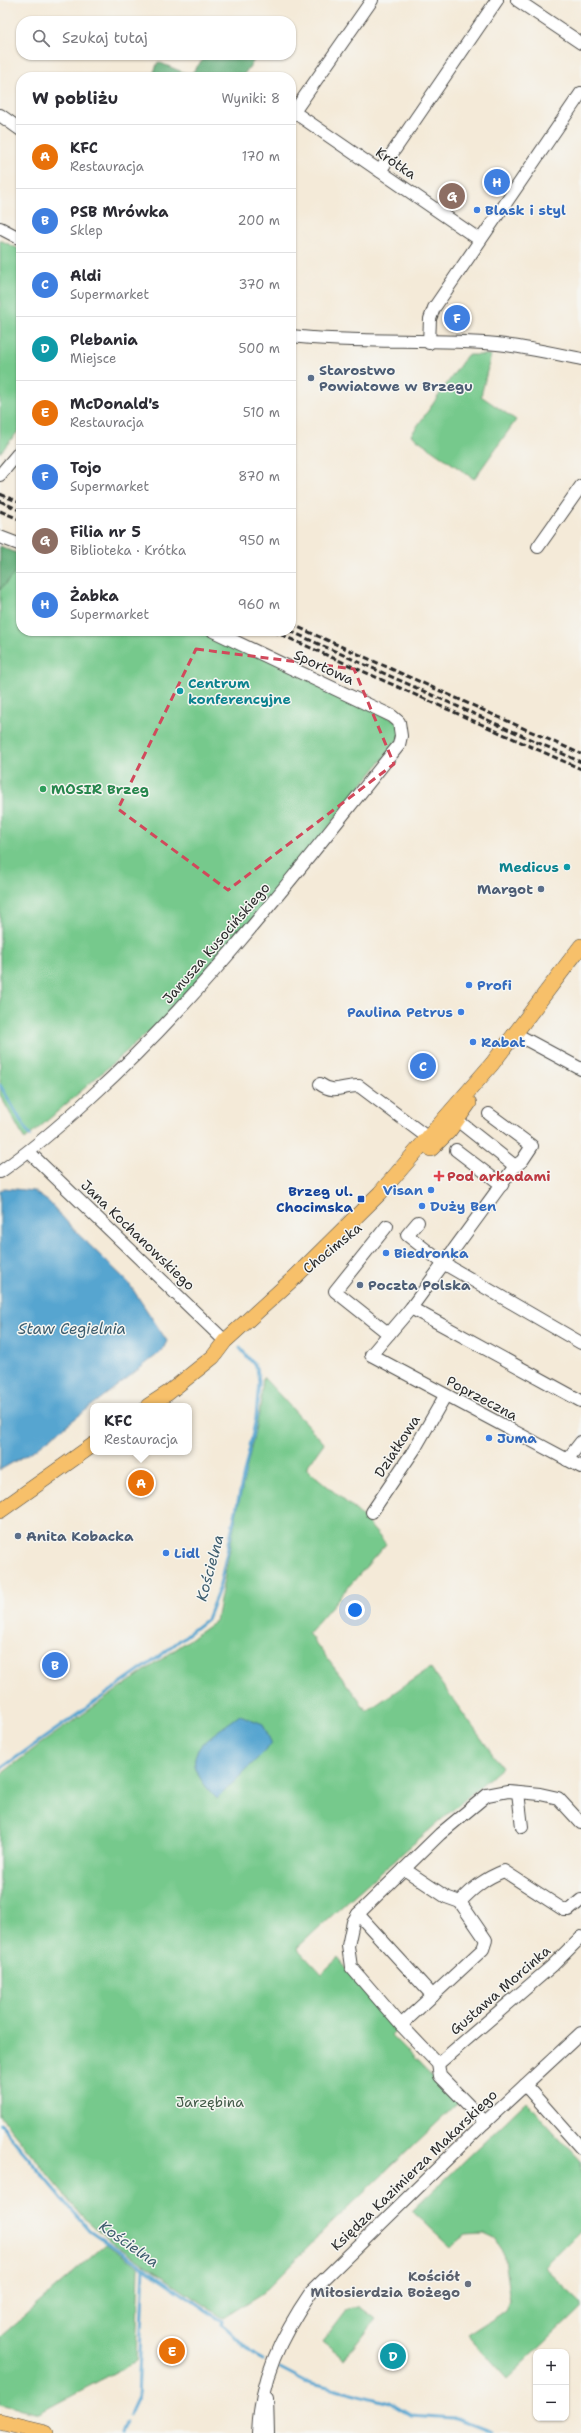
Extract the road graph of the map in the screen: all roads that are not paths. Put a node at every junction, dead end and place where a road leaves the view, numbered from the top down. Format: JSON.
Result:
{"nodes":[{"id":1,"x":372,"y":0,"type":"edge"},
{"id":2,"x":497,"y":0,"type":"edge"},
{"id":3,"x":517,"y":0,"type":"edge"},
{"id":4,"x":581,"y":44,"type":"edge"},
{"id":5,"x":581,"y":93,"type":"edge"},
{"id":6,"x":296,"y":110,"type":"edge"},
{"id":7,"x":0,"y":115,"type":"edge"},
{"id":8,"x":296,"y":116,"type":"edge"},
{"id":9,"x":16,"y":126,"type":"edge"},
{"id":10,"x":380,"y":171,"type":"junction"},
{"id":11,"x":0,"y":228,"type":"edge"},
{"id":12,"x":16,"y":236,"type":"edge"},
{"id":13,"x":480,"y":240,"type":"junction"},
{"id":14,"x":296,"y":337,"type":"edge"},
{"id":15,"x":429,"y":343,"type":"junction"},
{"id":16,"x":581,"y":359,"type":"edge"},
{"id":17,"x":16,"y":456,"type":"edge"},
{"id":18,"x":0,"y":475,"type":"edge"},
{"id":19,"x":581,"y":486,"type":"edge"},
{"id":20,"x":0,"y":537,"type":"edge"},
{"id":21,"x":16,"y":543,"type":"edge"},
{"id":22,"x":538,"y":547,"type":"dead end"},
{"id":23,"x":224,"y":636,"type":"edge"},
{"id":24,"x":399,"y":722,"type":"joint"},
{"id":25,"x":581,"y":946,"type":"edge"},
{"id":26,"x":514,"y":1033,"type":"junction"},
{"id":27,"x":492,"y":1064,"type":"junction"},
{"id":28,"x":581,"y":1069,"type":"edge"},
{"id":29,"x":320,"y":1084,"type":"dead end"},
{"id":30,"x":489,"y":1114,"type":"dead end"},
{"id":31,"x":457,"y":1120,"type":"junction"},
{"id":32,"x":432,"y":1141,"type":"junction"},
{"id":33,"x":456,"y":1150,"type":"dead end"},
{"id":34,"x":29,"y":1152,"type":"junction"},
{"id":35,"x":515,"y":1166,"type":"junction"},
{"id":36,"x":0,"y":1172,"type":"edge"},
{"id":37,"x":502,"y":1185,"type":"junction"},
{"id":38,"x":418,"y":1222,"type":"dead end"},
{"id":39,"x":387,"y":1226,"type":"dead end"},
{"id":40,"x":444,"y":1263,"type":"junction"},
{"id":41,"x":410,"y":1308,"type":"junction"},
{"id":42,"x":389,"y":1334,"type":"junction"},
{"id":43,"x":225,"y":1341,"type":"junction"},
{"id":44,"x":581,"y":1343,"type":"edge"},
{"id":45,"x":445,"y":1396,"type":"junction"},
{"id":46,"x":581,"y":1401,"type":"edge"},
{"id":47,"x":150,"y":1403,"type":"edge"},
{"id":48,"x":581,"y":1442,"type":"edge"},
{"id":49,"x":90,"y":1447,"type":"edge"},
{"id":50,"x":567,"y":1460,"type":"junction"},
{"id":51,"x":581,"y":1467,"type":"edge"},
{"id":52,"x":0,"y":1511,"type":"edge"},
{"id":53,"x":372,"y":1512,"type":"dead end"},
{"id":54,"x":518,"y":1792,"type":"junction"},
{"id":55,"x":581,"y":1823,"type":"edge"},
{"id":56,"x":522,"y":1827,"type":"dead end"},
{"id":57,"x":404,"y":1869,"type":"junction"},
{"id":58,"x":581,"y":1900,"type":"edge"},
{"id":59,"x":460,"y":1902,"type":"junction"},
{"id":60,"x":358,"y":1914,"type":"junction"},
{"id":61,"x":581,"y":1937,"type":"edge"},
{"id":62,"x":433,"y":1996,"type":"junction"},
{"id":63,"x":401,"y":2026,"type":"junction"},
{"id":64,"x":581,"y":2033,"type":"edge"},
{"id":65,"x":438,"y":2064,"type":"junction"},
{"id":66,"x":525,"y":2085,"type":"junction"},
{"id":67,"x":485,"y":2122,"type":"junction"},
{"id":68,"x":581,"y":2148,"type":"edge"},
{"id":69,"x":267,"y":2380,"type":"junction"},
{"id":70,"x":259,"y":2418,"type":"junction"},
{"id":71,"x":0,"y":2422,"type":"edge"},
{"id":72,"x":46,"y":2433,"type":"edge"},
{"id":73,"x":254,"y":2433,"type":"edge"},
{"id":74,"x":258,"y":2433,"type":"edge"},
{"id":75,"x":268,"y":2433,"type":"edge"}],
"edges":[{"from":1,"to":6,"type":"street"},
{"from":2,"to":10,"type":"street"},
{"from":3,"to":4,"type":"street"},
{"from":5,"to":13,"type":"street"},
{"from":7,"to":9,"type":"street"},
{"from":8,"to":10,"type":"street","name":"Krótka"},
{"from":10,"to":13,"type":"street","name":"Krótka"},
{"from":11,"to":12,"type":"street"},
{"from":13,"to":15,"type":"street"},
{"from":14,"to":15,"type":"street"},
{"from":15,"to":16,"type":"street"},
{"from":17,"to":18,"type":"street"},
{"from":19,"to":22,"type":"street"},
{"from":20,"to":21,"type":"street"},
{"from":23,"to":24,"type":"street","name":"Sportowa"},
{"from":24,"to":34,"type":"street","name":"Janusza Kusocińskiego"},
{"from":25,"to":26,"type":"main road","name":"Chocimska"},
{"from":26,"to":27,"type":"main road","name":"Chocimska"},
{"from":26,"to":28,"type":"street"},
{"from":27,"to":31,"type":"main road","name":"Chocimska"},
{"from":27,"to":32,"type":"main road","name":"Chocimska"},
{"from":29,"to":32,"type":"street"},
{"from":30,"to":35,"type":"street"},
{"from":31,"to":32,"type":"main road","name":"Chocimska"},
{"from":31,"to":35,"type":"street"},
{"from":32,"to":43,"type":"main road","name":"Chocimska"},
{"from":33,"to":37,"type":"street"},
{"from":34,"to":36,"type":"street","name":"Janusza Kusocińskiego"},
{"from":34,"to":43,"type":"street","name":"Jana Kochanowskiego"},
{"from":35,"to":37,"type":"street"},
{"from":37,"to":40,"type":"street"},
{"from":38,"to":40,"type":"street"},
{"from":39,"to":42,"type":"street"},
{"from":40,"to":41,"type":"street"},
{"from":40,"to":44,"type":"street"},
{"from":41,"to":42,"type":"street"},
{"from":41,"to":46,"type":"street"},
{"from":42,"to":45,"type":"street","name":"Poprzeczna"},
{"from":43,"to":47,"type":"main road","name":"Chocimska"},
{"from":45,"to":50,"type":"street","name":"Poprzeczna"},
{"from":45,"to":53,"type":"street","name":"Działkowa"},
{"from":48,"to":50,"type":"street"},
{"from":49,"to":52,"type":"main road"},
{"from":50,"to":51,"type":"street","name":"Poprzeczna"},
{"from":54,"to":55,"type":"street"},
{"from":54,"to":56,"type":"street"},
{"from":54,"to":57,"type":"street"},
{"from":57,"to":59,"type":"street"},
{"from":57,"to":60,"type":"street"},
{"from":58,"to":59,"type":"street"},
{"from":59,"to":62,"type":"street"},
{"from":60,"to":62,"type":"street"},
{"from":60,"to":63,"type":"street"},
{"from":61,"to":65,"type":"street","name":"Gustawa Morcinka"},
{"from":62,"to":63,"type":"street"},
{"from":63,"to":65,"type":"street"},
{"from":64,"to":66,"type":"street","name":"Księdza Kazimierza Makarskiego"},
{"from":65,"to":67,"type":"street"},
{"from":66,"to":67,"type":"street","name":"Księdza Kazimierza Makarskiego"},
{"from":66,"to":68,"type":"street"},
{"from":67,"to":69,"type":"street","name":"Księdza Kazimierza Makarskiego"},
{"from":69,"to":70,"type":"street","name":"Księdza Kazimierza Makarskiego"},
{"from":69,"to":75,"type":"street","name":"Księdza Kazimierza Makarskiego"},
{"from":70,"to":73,"type":"street","name":"Księdza Kazimierza Makarskiego"},
{"from":70,"to":74,"type":"street","name":"Księdza Kazimierza Makarskiego"},
{"from":71,"to":72,"type":"main road"}]}
